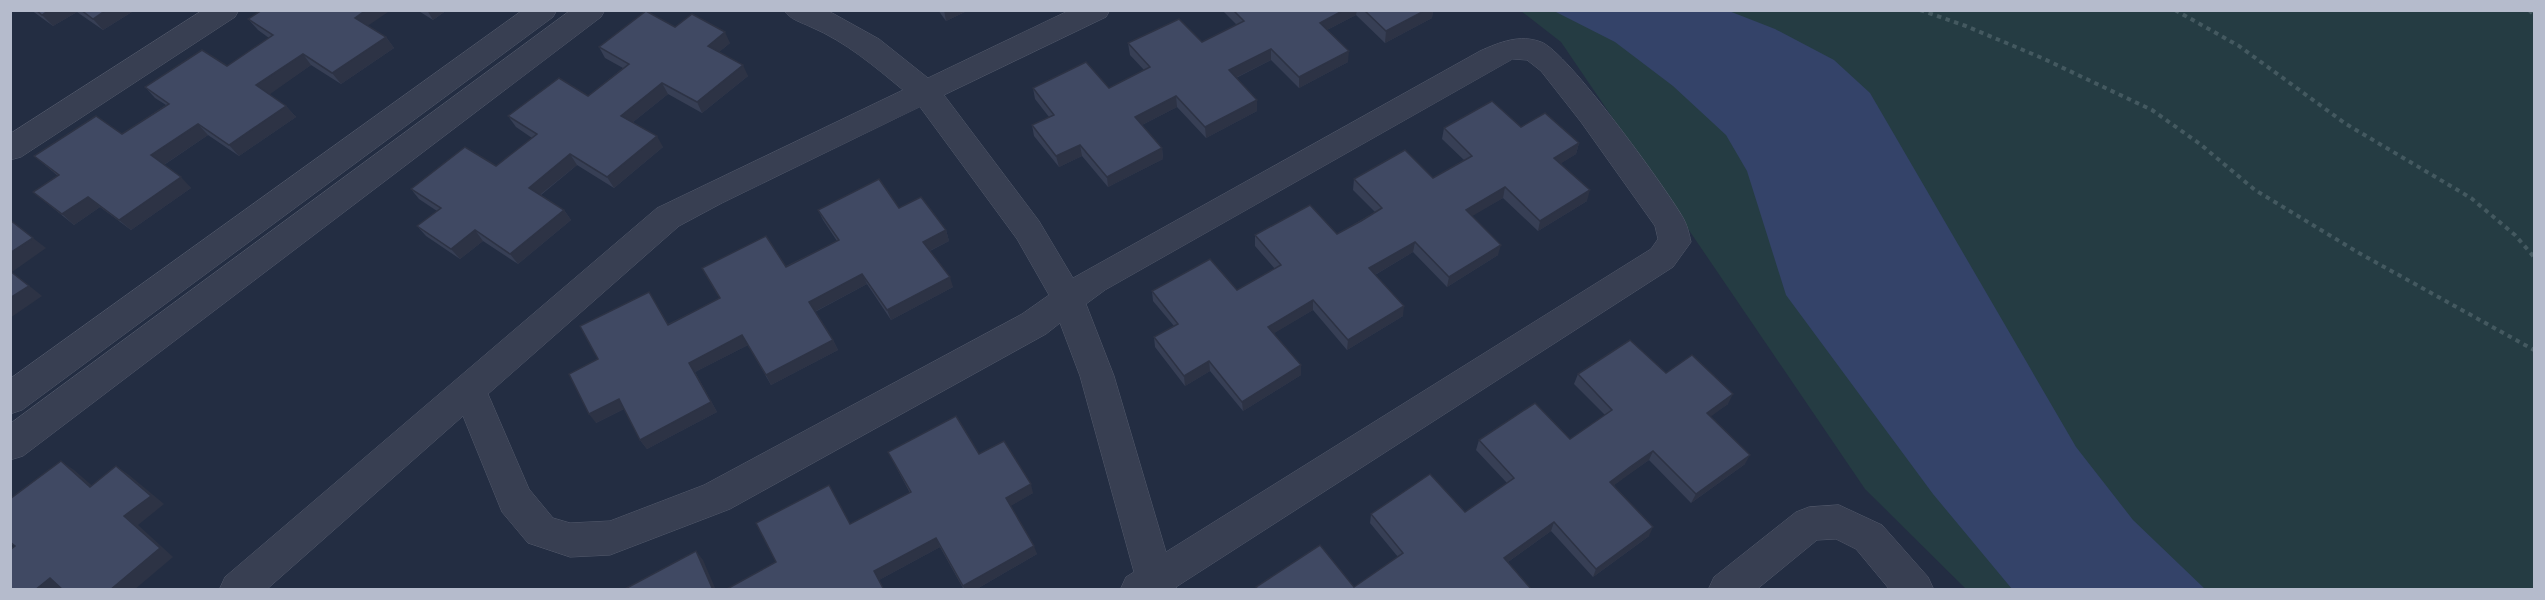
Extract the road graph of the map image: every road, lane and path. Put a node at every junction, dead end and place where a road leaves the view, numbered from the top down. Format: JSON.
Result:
{"nodes":[{"id":1,"x":225,"y":10,"type":"edge"},
{"id":2,"x":543,"y":10,"type":"edge"},
{"id":3,"x":591,"y":10,"type":"edge"},
{"id":4,"x":798,"y":10,"type":"edge"},
{"id":5,"x":1096,"y":10,"type":"edge"},
{"id":6,"x":1920,"y":10,"type":"edge"},
{"id":7,"x":2175,"y":10,"type":"edge"},
{"id":8,"x":2529,"y":10,"type":"edge"},
{"id":9,"x":2535,"y":15,"type":"edge"},
{"id":10,"x":925,"y":92,"type":"junction"},
{"id":11,"x":10,"y":149,"type":"edge"},
{"id":12,"x":2535,"y":257,"type":"edge"},
{"id":13,"x":1068,"y":299,"type":"junction"},
{"id":14,"x":2535,"y":350,"type":"edge"},
{"id":15,"x":469,"y":389,"type":"junction"},
{"id":16,"x":10,"y":399,"type":"edge"},
{"id":17,"x":10,"y":445,"type":"edge"},
{"id":18,"x":1151,"y":586,"type":"edge"},
{"id":19,"x":238,"y":590,"type":"edge"},
{"id":20,"x":1727,"y":590,"type":"edge"},
{"id":21,"x":1915,"y":590,"type":"edge"}],
"edges":[{"from":1,"to":11,"type":"street"},
{"from":2,"to":16,"type":"street"},
{"from":3,"to":17,"type":"street"},
{"from":4,"to":10,"type":"street"},
{"from":5,"to":10,"type":"street"},
{"from":6,"to":14,"type":"path"},
{"from":7,"to":12,"type":"path"},
{"from":8,"to":9,"type":"path"},
{"from":10,"to":13,"type":"street"},
{"from":10,"to":15,"type":"street"},
{"from":13,"to":15,"type":"street"},
{"from":13,"to":18,"type":"street"},
{"from":13,"to":18,"type":"street"},
{"from":15,"to":19,"type":"street"},
{"from":20,"to":21,"type":"street"}]}
